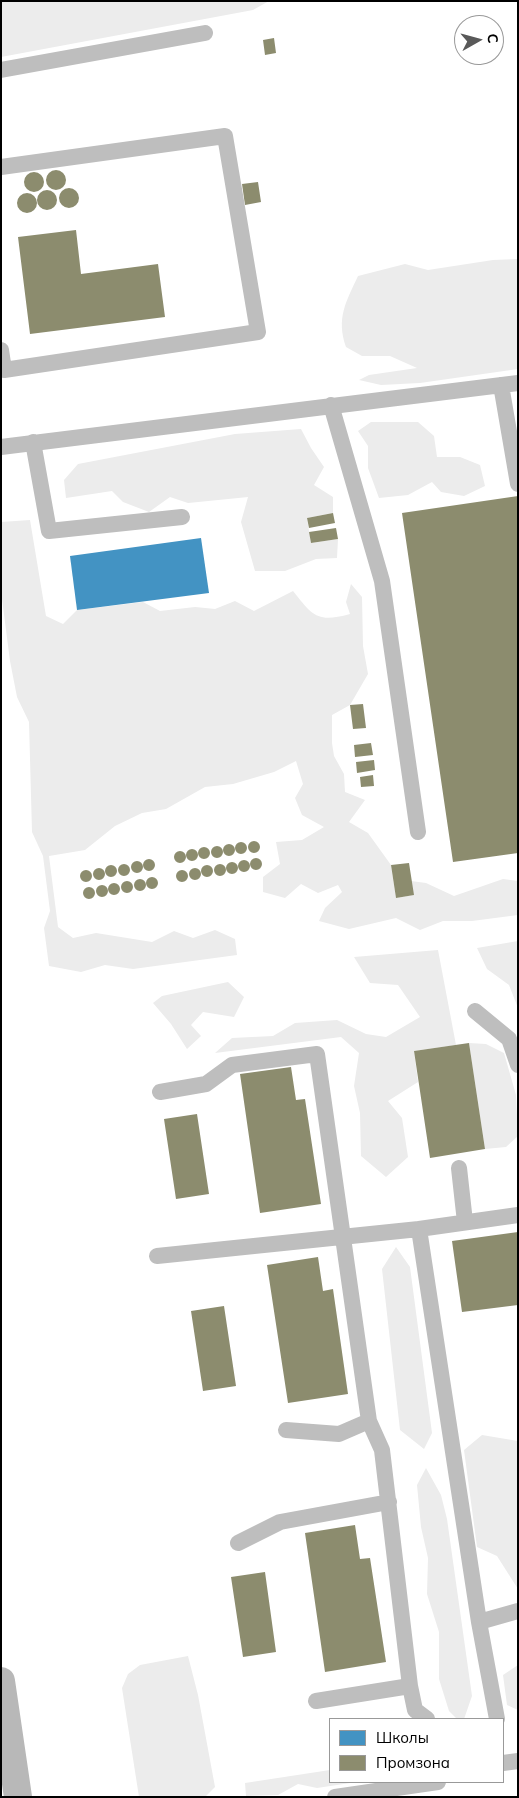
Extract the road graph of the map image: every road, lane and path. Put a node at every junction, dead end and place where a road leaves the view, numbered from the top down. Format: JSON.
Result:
{"nodes":[{"id":1,"x":206,"y":32,"type":"dead end"},
{"id":2,"x":1,"y":70,"type":"edge"},
{"id":3,"x":1,"y":167,"type":"edge"},
{"id":4,"x":1,"y":350,"type":"edge"},
{"id":5,"x":518,"y":383,"type":"edge"},
{"id":6,"x":501,"y":386,"type":"junction"},
{"id":7,"x":331,"y":405,"type":"junction"},
{"id":8,"x":33,"y":442,"type":"junction"},
{"id":9,"x":1,"y":447,"type":"edge"},
{"id":10,"x":518,"y":484,"type":"edge"},
{"id":11,"x":182,"y":517,"type":"dead end"},
{"id":12,"x":418,"y":832,"type":"dead end"},
{"id":13,"x":474,"y":1011,"type":"dead end"},
{"id":14,"x":518,"y":1065,"type":"edge"},
{"id":15,"x":160,"y":1092,"type":"dead end"},
{"id":16,"x":459,"y":1168,"type":"dead end"},
{"id":17,"x":518,"y":1215,"type":"edge"},
{"id":18,"x":465,"y":1222,"type":"junction"},
{"id":19,"x":419,"y":1229,"type":"junction"},
{"id":20,"x":343,"y":1236,"type":"junction"},
{"id":21,"x":157,"y":1256,"type":"dead end"},
{"id":22,"x":369,"y":1421,"type":"junction"},
{"id":23,"x":286,"y":1430,"type":"dead end"},
{"id":24,"x":389,"y":1502,"type":"junction"},
{"id":25,"x":238,"y":1543,"type":"dead end"},
{"id":26,"x":518,"y":1611,"type":"edge"},
{"id":27,"x":480,"y":1622,"type":"junction"},
{"id":28,"x":1,"y":1681,"type":"edge"},
{"id":29,"x":410,"y":1686,"type":"junction"},
{"id":30,"x":316,"y":1701,"type":"dead end"},
{"id":31,"x":426,"y":1718,"type":"edge"},
{"id":32,"x":497,"y":1718,"type":"edge"},
{"id":33,"x":431,"y":1783,"type":"edge"},
{"id":34,"x":18,"y":1797,"type":"edge"},
{"id":35,"x":336,"y":1797,"type":"edge"}],
"edges":[{"from":1,"to":2,"type":"lane"},
{"from":3,"to":4,"type":"lane"},
{"from":5,"to":6,"type":"lane"},
{"from":6,"to":7,"type":"lane"},
{"from":6,"to":10,"type":"lane"},
{"from":7,"to":8,"type":"lane"},
{"from":7,"to":12,"type":"lane"},
{"from":8,"to":9,"type":"lane"},
{"from":8,"to":11,"type":"lane"},
{"from":13,"to":14,"type":"lane"},
{"from":15,"to":20,"type":"lane"},
{"from":16,"to":18,"type":"lane"},
{"from":17,"to":18,"type":"lane"},
{"from":18,"to":19,"type":"lane"},
{"from":19,"to":20,"type":"lane"},
{"from":19,"to":27,"type":"lane"},
{"from":20,"to":21,"type":"lane"},
{"from":20,"to":22,"type":"lane"},
{"from":22,"to":23,"type":"lane"},
{"from":22,"to":24,"type":"lane"},
{"from":24,"to":25,"type":"lane"},
{"from":24,"to":29,"type":"lane"},
{"from":26,"to":27,"type":"lane"},
{"from":27,"to":32,"type":"lane"},
{"from":28,"to":34,"type":"main road"},
{"from":29,"to":30,"type":"lane"},
{"from":29,"to":31,"type":"lane"},
{"from":33,"to":35,"type":"lane"}]}
